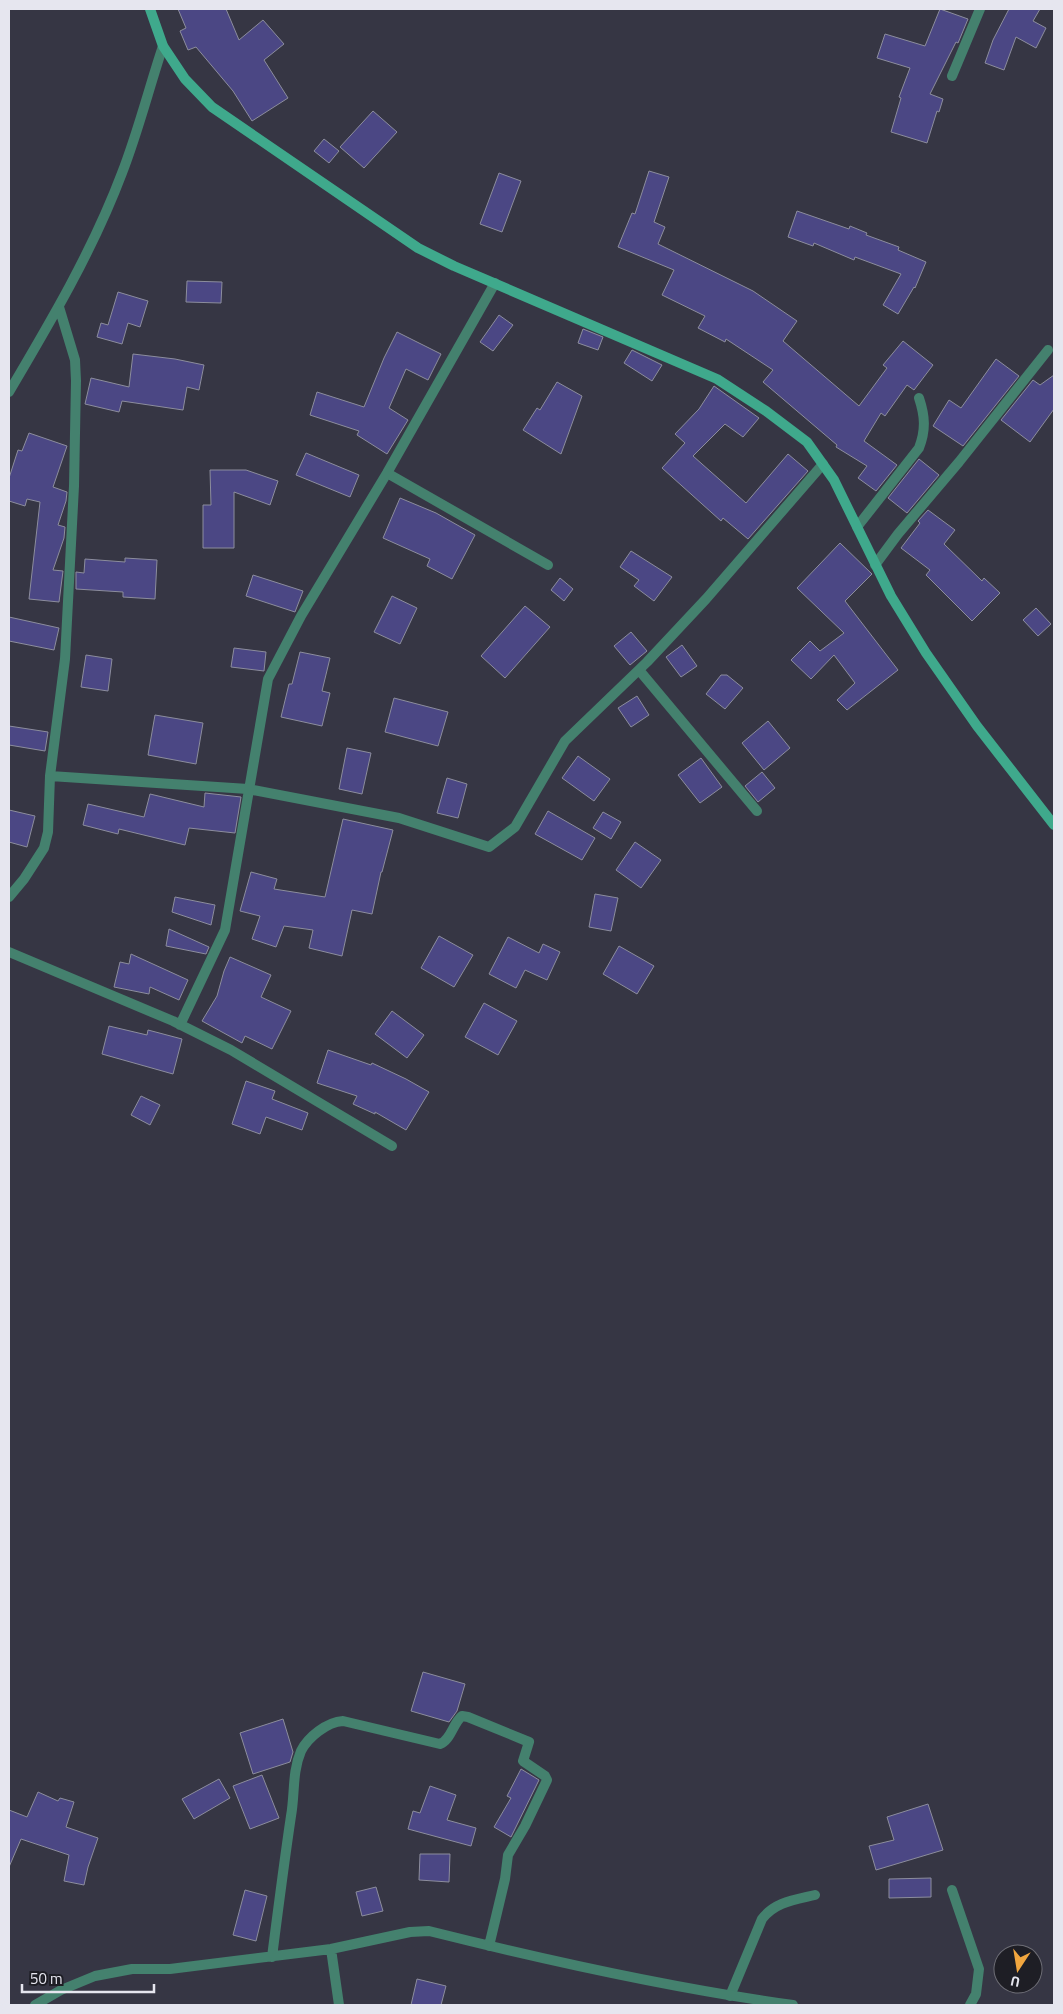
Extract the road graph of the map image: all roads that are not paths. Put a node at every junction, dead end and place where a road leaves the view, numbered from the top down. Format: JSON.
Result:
{"nodes":[{"id":1,"x":150,"y":9,"type":"edge"},
{"id":2,"x":980,"y":9,"type":"edge"},
{"id":3,"x":164,"y":46,"type":"junction"},
{"id":4,"x":952,"y":76,"type":"dead end"},
{"id":5,"x":495,"y":283,"type":"junction"},
{"id":6,"x":59,"y":307,"type":"junction"},
{"id":7,"x":1048,"y":350,"type":"dead end"},
{"id":8,"x":9,"y":392,"type":"edge"},
{"id":9,"x":919,"y":398,"type":"dead end"},
{"id":10,"x":823,"y":464,"type":"junction"},
{"id":11,"x":387,"y":474,"type":"junction"},
{"id":12,"x":857,"y":527,"type":"junction"},
{"id":13,"x":548,"y":565,"type":"dead end"},
{"id":14,"x":875,"y":565,"type":"junction"},
{"id":15,"x":639,"y":670,"type":"junction"},
{"id":16,"x":50,"y":776,"type":"junction"},
{"id":17,"x":248,"y":789,"type":"junction"},
{"id":18,"x":757,"y":812,"type":"dead end"},
{"id":19,"x":1054,"y":825,"type":"edge"},
{"id":20,"x":9,"y":897,"type":"edge"},
{"id":21,"x":9,"y":952,"type":"edge"},
{"id":22,"x":180,"y":1025,"type":"junction"},
{"id":23,"x":392,"y":1146,"type":"dead end"},
{"id":24,"x":952,"y":1890,"type":"dead end"},
{"id":25,"x":814,"y":1895,"type":"dead end"},
{"id":26,"x":489,"y":1946,"type":"junction"},
{"id":27,"x":331,"y":1950,"type":"junction"},
{"id":28,"x":272,"y":1957,"type":"junction"},
{"id":29,"x":730,"y":1996,"type":"junction"},
{"id":30,"x":35,"y":2005,"type":"edge"},
{"id":31,"x":338,"y":2005,"type":"edge"},
{"id":32,"x":793,"y":2005,"type":"edge"},
{"id":33,"x":970,"y":2005,"type":"edge"}],
"edges":[{"from":1,"to":3,"type":"street"},
{"from":2,"to":4,"type":"street"},
{"from":3,"to":5,"type":"street"},
{"from":3,"to":6,"type":"street"},
{"from":5,"to":10,"type":"street"},
{"from":5,"to":11,"type":"street"},
{"from":6,"to":8,"type":"street"},
{"from":6,"to":16,"type":"street"},
{"from":7,"to":14,"type":"street"},
{"from":9,"to":12,"type":"street"},
{"from":10,"to":12,"type":"street"},
{"from":10,"to":15,"type":"street"},
{"from":11,"to":13,"type":"street"},
{"from":11,"to":17,"type":"street"},
{"from":12,"to":14,"type":"street"},
{"from":14,"to":19,"type":"street"},
{"from":15,"to":17,"type":"street"},
{"from":15,"to":18,"type":"street"},
{"from":16,"to":17,"type":"street"},
{"from":16,"to":20,"type":"street"},
{"from":17,"to":22,"type":"street"},
{"from":21,"to":22,"type":"street"},
{"from":22,"to":23,"type":"street"},
{"from":24,"to":33,"type":"street"},
{"from":25,"to":29,"type":"street"},
{"from":26,"to":27,"type":"street"},
{"from":26,"to":28,"type":"street"},
{"from":26,"to":29,"type":"street"},
{"from":27,"to":28,"type":"street"},
{"from":27,"to":31,"type":"street"},
{"from":28,"to":30,"type":"street"},
{"from":29,"to":32,"type":"street"}]}
